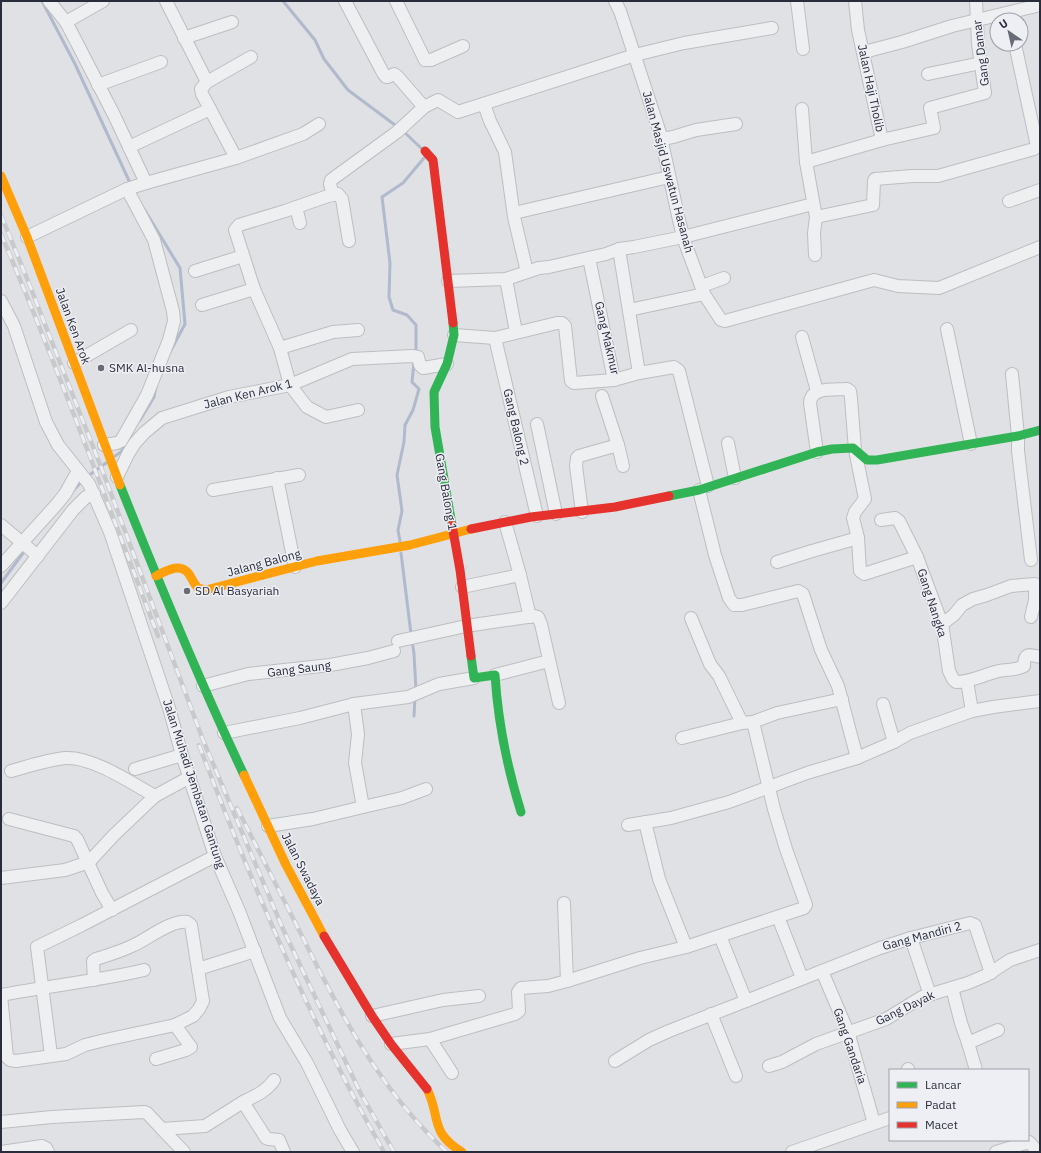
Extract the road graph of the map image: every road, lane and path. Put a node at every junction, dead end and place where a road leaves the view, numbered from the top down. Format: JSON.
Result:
{"nodes":[{"id":1,"x":49,"y":1,"type":"edge"},
{"id":2,"x":103,"y":1,"type":"edge"},
{"id":3,"x":166,"y":1,"type":"edge"},
{"id":4,"x":396,"y":1,"type":"edge"},
{"id":5,"x":615,"y":1,"type":"edge"},
{"id":6,"x":797,"y":1,"type":"edge"},
{"id":7,"x":855,"y":1,"type":"edge"},
{"id":8,"x":976,"y":1,"type":"edge"},
{"id":9,"x":350,"y":2,"type":"edge"},
{"id":10,"x":1032,"y":4,"type":"edge"},
{"id":11,"x":1017,"y":12,"type":"edge"},
{"id":12,"x":989,"y":18,"type":"edge"},
{"id":13,"x":976,"y":20,"type":"junction"},
{"id":14,"x":66,"y":22,"type":"junction"},
{"id":15,"x":232,"y":22,"type":"dead end"},
{"id":16,"x":772,"y":28,"type":"dead end"},
{"id":17,"x":184,"y":38,"type":"junction"},
{"id":18,"x":463,"y":46,"type":"dead end"},
{"id":19,"x":802,"y":49,"type":"dead end"},
{"id":20,"x":864,"y":52,"type":"junction"},
{"id":21,"x":1017,"y":52,"type":"edge"},
{"id":22,"x":635,"y":55,"type":"junction"},
{"id":23,"x":251,"y":57,"type":"dead end"},
{"id":24,"x":161,"y":62,"type":"dead end"},
{"id":25,"x":981,"y":62,"type":"junction"},
{"id":26,"x":928,"y":74,"type":"dead end"},
{"id":27,"x":207,"y":82,"type":"junction"},
{"id":28,"x":98,"y":85,"type":"junction"},
{"id":29,"x":484,"y":104,"type":"junction"},
{"id":30,"x":424,"y":107,"type":"junction"},
{"id":31,"x":802,"y":109,"type":"dead end"},
{"id":32,"x":210,"y":110,"type":"junction"},
{"id":33,"x":319,"y":124,"type":"dead end"},
{"id":34,"x":736,"y":124,"type":"dead end"},
{"id":35,"x":661,"y":139,"type":"junction"},
{"id":36,"x":882,"y":140,"type":"junction"},
{"id":37,"x":129,"y":147,"type":"junction"},
{"id":38,"x":425,"y":151,"type":"dead end"},
{"id":39,"x":236,"y":158,"type":"junction"},
{"id":40,"x":806,"y":162,"type":"junction"},
{"id":41,"x":1,"y":176,"type":"edge"},
{"id":42,"x":669,"y":176,"type":"junction"},
{"id":43,"x":137,"y":186,"type":"junction"},
{"id":44,"x":1040,"y":190,"type":"edge"},
{"id":45,"x":333,"y":194,"type":"junction"},
{"id":46,"x":1009,"y":201,"type":"dead end"},
{"id":47,"x":813,"y":204,"type":"junction"},
{"id":48,"x":296,"y":207,"type":"junction"},
{"id":49,"x":514,"y":213,"type":"junction"},
{"id":50,"x":816,"y":217,"type":"junction"},
{"id":51,"x":300,"y":223,"type":"dead end"},
{"id":52,"x":27,"y":237,"type":"junction"},
{"id":53,"x":683,"y":237,"type":"junction"},
{"id":54,"x":349,"y":242,"type":"dead end"},
{"id":55,"x":1040,"y":248,"type":"edge"},
{"id":56,"x":619,"y":249,"type":"junction"},
{"id":57,"x":815,"y":255,"type":"dead end"},
{"id":58,"x":243,"y":256,"type":"junction"},
{"id":59,"x":589,"y":258,"type":"junction"},
{"id":60,"x":195,"y":271,"type":"dead end"},
{"id":61,"x":526,"y":272,"type":"junction"},
{"id":62,"x":724,"y":278,"type":"dead end"},
{"id":63,"x":506,"y":279,"type":"junction"},
{"id":64,"x":448,"y":281,"type":"junction"},
{"id":65,"x":254,"y":288,"type":"junction"},
{"id":66,"x":703,"y":290,"type":"junction"},
{"id":67,"x":1,"y":301,"type":"edge"},
{"id":68,"x":202,"y":306,"type":"dead end"},
{"id":69,"x":629,"y":310,"type":"junction"},
{"id":70,"x":947,"y":329,"type":"dead end"},
{"id":71,"x":131,"y":330,"type":"dead end"},
{"id":72,"x":358,"y":330,"type":"dead end"},
{"id":73,"x":516,"y":332,"type":"junction"},
{"id":74,"x":454,"y":335,"type":"junction"},
{"id":75,"x":802,"y":337,"type":"dead end"},
{"id":76,"x":495,"y":338,"type":"junction"},
{"id":77,"x":280,"y":348,"type":"junction"},
{"id":78,"x":74,"y":363,"type":"junction"},
{"id":79,"x":447,"y":364,"type":"junction"},
{"id":80,"x":639,"y":373,"type":"junction"},
{"id":81,"x":1012,"y":374,"type":"dead end"},
{"id":82,"x":614,"y":380,"type":"junction"},
{"id":83,"x":290,"y":385,"type":"junction"},
{"id":84,"x":817,"y":391,"type":"junction"},
{"id":85,"x":602,"y":396,"type":"dead end"},
{"id":86,"x":358,"y":410,"type":"dead end"},
{"id":87,"x":537,"y":424,"type":"dead end"},
{"id":88,"x":1040,"y":430,"type":"edge"},
{"id":89,"x":1018,"y":436,"type":"junction"},
{"id":90,"x":728,"y":443,"type":"dead end"},
{"id":91,"x":971,"y":444,"type":"junction"},
{"id":92,"x":618,"y":446,"type":"junction"},
{"id":93,"x":105,"y":447,"type":"junction"},
{"id":94,"x":856,"y":450,"type":"junction"},
{"id":95,"x":817,"y":452,"type":"junction"},
{"id":96,"x":622,"y":466,"type":"dead end"},
{"id":97,"x":81,"y":475,"type":"junction"},
{"id":98,"x":299,"y":475,"type":"dead end"},
{"id":99,"x":117,"y":478,"type":"junction"},
{"id":100,"x":277,"y":478,"type":"junction"},
{"id":101,"x":735,"y":478,"type":"junction"},
{"id":102,"x":703,"y":488,"type":"junction"},
{"id":103,"x":213,"y":490,"type":"dead end"},
{"id":104,"x":94,"y":494,"type":"junction"},
{"id":105,"x":582,"y":512,"type":"junction"},
{"id":106,"x":556,"y":514,"type":"junction"},
{"id":107,"x":537,"y":516,"type":"junction"},
{"id":108,"x":882,"y":520,"type":"dead end"},
{"id":109,"x":505,"y":522,"type":"junction"},
{"id":110,"x":1,"y":525,"type":"edge"},
{"id":111,"x":454,"y":533,"type":"junction"},
{"id":112,"x":858,"y":538,"type":"junction"},
{"id":113,"x":23,"y":544,"type":"junction"},
{"id":114,"x":37,"y":555,"type":"junction"},
{"id":115,"x":917,"y":557,"type":"junction"},
{"id":116,"x":1031,"y":560,"type":"dead end"},
{"id":117,"x":777,"y":562,"type":"dead end"},
{"id":118,"x":1,"y":566,"type":"edge"},
{"id":119,"x":295,"y":567,"type":"junction"},
{"id":120,"x":520,"y":575,"type":"junction"},
{"id":121,"x":156,"y":576,"type":"junction"},
{"id":122,"x":462,"y":587,"type":"junction"},
{"id":123,"x":1,"y":603,"type":"edge"},
{"id":124,"x":1037,"y":604,"type":"edge"},
{"id":125,"x":530,"y":617,"type":"junction"},
{"id":126,"x":1031,"y":617,"type":"dead end"},
{"id":127,"x":691,"y":618,"type":"dead end"},
{"id":128,"x":942,"y":624,"type":"junction"},
{"id":129,"x":466,"y":626,"type":"junction"},
{"id":130,"x":1040,"y":657,"type":"edge"},
{"id":131,"x":549,"y":661,"type":"junction"},
{"id":132,"x":495,"y":675,"type":"junction"},
{"id":133,"x":474,"y":678,"type":"junction"},
{"id":134,"x":967,"y":681,"type":"junction"},
{"id":135,"x":203,"y":686,"type":"junction"},
{"id":136,"x":842,"y":699,"type":"junction"},
{"id":137,"x":1040,"y":701,"type":"edge"},
{"id":138,"x":559,"y":703,"type":"dead end"},
{"id":139,"x":354,"y":704,"type":"junction"},
{"id":140,"x":883,"y":704,"type":"dead end"},
{"id":141,"x":972,"y":712,"type":"junction"},
{"id":142,"x":748,"y":722,"type":"junction"},
{"id":143,"x":224,"y":733,"type":"junction"},
{"id":144,"x":682,"y":738,"type":"dead end"},
{"id":145,"x":894,"y":742,"type":"junction"},
{"id":146,"x":182,"y":755,"type":"junction"},
{"id":147,"x":857,"y":758,"type":"junction"},
{"id":148,"x":135,"y":769,"type":"dead end"},
{"id":149,"x":11,"y":771,"type":"dead end"},
{"id":150,"x":190,"y":777,"type":"junction"},
{"id":151,"x":426,"y":788,"type":"dead end"},
{"id":152,"x":768,"y":788,"type":"junction"},
{"id":153,"x":155,"y":796,"type":"junction"},
{"id":154,"x":363,"y":807,"type":"junction"},
{"id":155,"x":521,"y":812,"type":"dead end"},
{"id":156,"x":9,"y":819,"type":"dead end"},
{"id":157,"x":645,"y":822,"type":"junction"},
{"id":158,"x":628,"y":825,"type":"dead end"},
{"id":159,"x":268,"y":826,"type":"junction"},
{"id":160,"x":215,"y":856,"type":"junction"},
{"id":161,"x":89,"y":862,"type":"junction"},
{"id":162,"x":1,"y":878,"type":"edge"},
{"id":163,"x":564,"y":903,"type":"dead end"},
{"id":164,"x":112,"y":910,"type":"junction"},
{"id":165,"x":778,"y":917,"type":"junction"},
{"id":166,"x":720,"y":936,"type":"junction"},
{"id":167,"x":911,"y":938,"type":"junction"},
{"id":168,"x":686,"y":947,"type":"junction"},
{"id":169,"x":1040,"y":950,"type":"edge"},
{"id":170,"x":255,"y":951,"type":"junction"},
{"id":171,"x":198,"y":969,"type":"junction"},
{"id":172,"x":144,"y":970,"type":"dead end"},
{"id":173,"x":822,"y":971,"type":"junction"},
{"id":174,"x":991,"y":973,"type":"junction"},
{"id":175,"x":802,"y":978,"type":"junction"},
{"id":176,"x":94,"y":980,"type":"junction"},
{"id":177,"x":567,"y":981,"type":"junction"},
{"id":178,"x":43,"y":987,"type":"junction"},
{"id":179,"x":952,"y":988,"type":"junction"},
{"id":180,"x":1,"y":995,"type":"edge"},
{"id":181,"x":930,"y":995,"type":"junction"},
{"id":182,"x":479,"y":996,"type":"dead end"},
{"id":183,"x":746,"y":1001,"type":"junction"},
{"id":184,"x":711,"y":1014,"type":"junction"},
{"id":185,"x":372,"y":1016,"type":"junction"},
{"id":186,"x":175,"y":1025,"type":"junction"},
{"id":187,"x":998,"y":1030,"type":"dead end"},
{"id":188,"x":848,"y":1032,"type":"junction"},
{"id":189,"x":430,"y":1039,"type":"junction"},
{"id":190,"x":968,"y":1043,"type":"junction"},
{"id":191,"x":391,"y":1044,"type":"junction"},
{"id":192,"x":51,"y":1055,"type":"junction"},
{"id":193,"x":156,"y":1058,"type":"dead end"},
{"id":194,"x":615,"y":1061,"type":"dead end"},
{"id":195,"x":769,"y":1066,"type":"dead end"},
{"id":196,"x":976,"y":1069,"type":"edge"},
{"id":197,"x":452,"y":1073,"type":"dead end"},
{"id":198,"x":736,"y":1076,"type":"dead end"},
{"id":199,"x":274,"y":1080,"type":"dead end"},
{"id":200,"x":243,"y":1102,"type":"junction"},
{"id":201,"x":889,"y":1118,"type":"edge"},
{"id":202,"x":1,"y":1122,"type":"edge"},
{"id":203,"x":874,"y":1123,"type":"junction"},
{"id":204,"x":162,"y":1129,"type":"junction"},
{"id":205,"x":995,"y":1141,"type":"edge"},
{"id":206,"x":1040,"y":1151,"type":"edge"},
{"id":207,"x":1,"y":1152,"type":"edge"},
{"id":208,"x":48,"y":1152,"type":"edge"},
{"id":209,"x":184,"y":1152,"type":"edge"},
{"id":210,"x":284,"y":1152,"type":"edge"},
{"id":211,"x":353,"y":1152,"type":"edge"},
{"id":212,"x":462,"y":1152,"type":"edge"},
{"id":213,"x":792,"y":1152,"type":"edge"},
{"id":214,"x":997,"y":1152,"type":"edge"}],
"edges":[{"from":1,"to":14,"type":"street"},
{"from":2,"to":14,"type":"street"},
{"from":3,"to":17,"type":"street"},
{"from":4,"to":18,"type":"street"},
{"from":5,"to":22,"type":"street","name":"Jalan Masjid Uswatun Hasanah"},
{"from":6,"to":19,"type":"street"},
{"from":7,"to":20,"type":"street","name":"Jalan Haji Tholib"},
{"from":8,"to":13,"type":"street","name":"Gang Damar"},
{"from":9,"to":30,"type":"street"},
{"from":10,"to":11,"type":"street"},
{"from":12,"to":13,"type":"street"},
{"from":13,"to":20,"type":"street"},
{"from":13,"to":25,"type":"street","name":"Gang Damar"},
{"from":14,"to":28,"type":"street"},
{"from":15,"to":17,"type":"street"},
{"from":16,"to":22,"type":"street"},
{"from":17,"to":27,"type":"street"},
{"from":20,"to":36,"type":"street","name":"Jalan Haji Tholib"},
{"from":21,"to":50,"type":"street"},
{"from":22,"to":29,"type":"street"},
{"from":22,"to":35,"type":"street","name":"Jalan Masjid Uswatun Hasanah"},
{"from":23,"to":27,"type":"street"},
{"from":24,"to":28,"type":"street"},
{"from":25,"to":26,"type":"street"},
{"from":25,"to":36,"type":"street","name":"Gang Damar"},
{"from":27,"to":32,"type":"street"},
{"from":28,"to":37,"type":"street"},
{"from":29,"to":30,"type":"street"},
{"from":29,"to":49,"type":"street"},
{"from":30,"to":45,"type":"street"},
{"from":31,"to":40,"type":"street"},
{"from":32,"to":37,"type":"street"},
{"from":32,"to":39,"type":"street"},
{"from":33,"to":39,"type":"street"},
{"from":34,"to":35,"type":"street"},
{"from":35,"to":42,"type":"street","name":"Jalan Masjid Uswatun Hasanah"},
{"from":36,"to":40,"type":"street","name":"Jalan Haji Tholib"},
{"from":37,"to":43,"type":"street"},
{"from":38,"to":64,"type":"street","name":"Gang Balong 1"},
{"from":39,"to":43,"type":"street"},
{"from":40,"to":47,"type":"street"},
{"from":41,"to":52,"type":"street","name":"Jalan Ken Arok"},
{"from":42,"to":49,"type":"street"},
{"from":42,"to":53,"type":"street","name":"Jalan Masjid Uswatun Hasanah"},
{"from":43,"to":52,"type":"street"},
{"from":43,"to":93,"type":"street"},
{"from":44,"to":46,"type":"street"},
{"from":45,"to":48,"type":"street"},
{"from":45,"to":54,"type":"street"},
{"from":47,"to":50,"type":"street"},
{"from":47,"to":53,"type":"street"},
{"from":48,"to":51,"type":"street"},
{"from":48,"to":58,"type":"street"},
{"from":49,"to":61,"type":"street"},
{"from":50,"to":57,"type":"street"},
{"from":52,"to":78,"type":"street","name":"Jalan Ken Arok"},
{"from":53,"to":56,"type":"street"},
{"from":53,"to":66,"type":"street","name":"Jalan Masjid Uswatun Hasanah"},
{"from":55,"to":66,"type":"street","name":"Jalan Masjid Uswatun Hasanah"},
{"from":56,"to":59,"type":"street"},
{"from":56,"to":69,"type":"street"},
{"from":58,"to":60,"type":"street"},
{"from":58,"to":65,"type":"street"},
{"from":59,"to":61,"type":"street"},
{"from":59,"to":82,"type":"street","name":"Gang Makmur"},
{"from":61,"to":63,"type":"street"},
{"from":62,"to":66,"type":"street"},
{"from":63,"to":64,"type":"street"},
{"from":63,"to":73,"type":"street"},
{"from":64,"to":74,"type":"street","name":"Gang Balong 1"},
{"from":65,"to":68,"type":"street"},
{"from":65,"to":77,"type":"street"},
{"from":66,"to":69,"type":"street"},
{"from":67,"to":97,"type":"street","name":"Jalan Muhadi Jembatan Gantung"},
{"from":69,"to":80,"type":"street"},
{"from":70,"to":91,"type":"street"},
{"from":71,"to":78,"type":"street"},
{"from":72,"to":77,"type":"street"},
{"from":73,"to":76,"type":"street"},
{"from":73,"to":82,"type":"street"},
{"from":74,"to":76,"type":"street"},
{"from":74,"to":79,"type":"street","name":"Gang Balong 1"},
{"from":75,"to":84,"type":"street"},
{"from":76,"to":107,"type":"street","name":"Gang Balong 2"},
{"from":77,"to":83,"type":"street"},
{"from":78,"to":93,"type":"street","name":"Jalan Ken Arok"},
{"from":79,"to":83,"type":"street","name":"Jalan Ken Arok 1"},
{"from":79,"to":111,"type":"street","name":"Gang Balong 1"},
{"from":80,"to":82,"type":"street","name":"Gang Makmur"},
{"from":80,"to":102,"type":"street","name":"Gang Makmur"},
{"from":81,"to":89,"type":"street"},
{"from":83,"to":86,"type":"street"},
{"from":83,"to":99,"type":"street","name":"Jalan Ken Arok 1"},
{"from":84,"to":94,"type":"street"},
{"from":84,"to":95,"type":"street"},
{"from":85,"to":92,"type":"street"},
{"from":87,"to":106,"type":"street"},
{"from":88,"to":89,"type":"street"},
{"from":89,"to":91,"type":"street"},
{"from":89,"to":116,"type":"street"},
{"from":90,"to":101,"type":"street"},
{"from":91,"to":94,"type":"street"},
{"from":92,"to":96,"type":"street"},
{"from":92,"to":105,"type":"street"},
{"from":93,"to":99,"type":"street","name":"Jalan Ken Arok"},
{"from":94,"to":95,"type":"street","name":"Jalang Balong"},
{"from":94,"to":112,"type":"street"},
{"from":95,"to":101,"type":"street","name":"Jalang Balong"},
{"from":97,"to":104,"type":"street","name":"Jalan Muhadi Jembatan Gantung"},
{"from":97,"to":113,"type":"street"},
{"from":98,"to":100,"type":"street"},
{"from":99,"to":121,"type":"street","name":"Jalan Ken Arok"},
{"from":100,"to":103,"type":"street"},
{"from":100,"to":119,"type":"street"},
{"from":101,"to":102,"type":"street","name":"Jalang Balong"},
{"from":102,"to":105,"type":"street","name":"Jalang Balong"},
{"from":102,"to":136,"type":"street"},
{"from":104,"to":114,"type":"street"},
{"from":104,"to":146,"type":"street","name":"Jalan Muhadi Jembatan Gantung"},
{"from":105,"to":106,"type":"street","name":"Jalang Balong"},
{"from":106,"to":107,"type":"street","name":"Jalang Balong"},
{"from":107,"to":109,"type":"street","name":"Jalang Balong"},
{"from":108,"to":115,"type":"street","name":"Gang Nangka"},
{"from":109,"to":111,"type":"street","name":"Jalang Balong"},
{"from":109,"to":120,"type":"street"},
{"from":110,"to":113,"type":"street"},
{"from":111,"to":119,"type":"street","name":"Jalang Balong"},
{"from":111,"to":122,"type":"street","name":"Gang Balong 1"},
{"from":112,"to":115,"type":"street"},
{"from":112,"to":117,"type":"street"},
{"from":113,"to":114,"type":"street"},
{"from":113,"to":118,"type":"street"},
{"from":114,"to":123,"type":"street"},
{"from":115,"to":128,"type":"street","name":"Gang Nangka"},
{"from":119,"to":121,"type":"street","name":"Jalang Balong"},
{"from":120,"to":122,"type":"street"},
{"from":120,"to":125,"type":"street"},
{"from":121,"to":135,"type":"street","name":"Jalan Swadaya"},
{"from":122,"to":129,"type":"street","name":"Gang Balong 1"},
{"from":124,"to":126,"type":"street"},
{"from":124,"to":128,"type":"street"},
{"from":125,"to":129,"type":"street","name":"Gang Saung"},
{"from":125,"to":131,"type":"street"},
{"from":127,"to":142,"type":"street"},
{"from":128,"to":134,"type":"street","name":"Gang Nangka"},
{"from":129,"to":133,"type":"street","name":"Gang Balong 1"},
{"from":129,"to":135,"type":"street","name":"Gang Saung"},
{"from":130,"to":134,"type":"street"},
{"from":131,"to":132,"type":"street"},
{"from":131,"to":138,"type":"street"},
{"from":132,"to":133,"type":"street"},
{"from":132,"to":155,"type":"street"},
{"from":133,"to":139,"type":"street"},
{"from":134,"to":141,"type":"street"},
{"from":135,"to":143,"type":"street","name":"Jalan Swadaya"},
{"from":136,"to":142,"type":"street"},
{"from":136,"to":147,"type":"street"},
{"from":137,"to":141,"type":"street"},
{"from":139,"to":143,"type":"street"},
{"from":139,"to":154,"type":"street"},
{"from":140,"to":145,"type":"street"},
{"from":141,"to":145,"type":"street"},
{"from":142,"to":144,"type":"street"},
{"from":142,"to":152,"type":"street"},
{"from":143,"to":159,"type":"street","name":"Jalan Swadaya"},
{"from":145,"to":147,"type":"street"},
{"from":146,"to":148,"type":"street"},
{"from":146,"to":150,"type":"street","name":"Jalan Muhadi Jembatan Gantung"},
{"from":147,"to":152,"type":"street"},
{"from":149,"to":153,"type":"street"},
{"from":150,"to":153,"type":"street"},
{"from":150,"to":160,"type":"street","name":"Jalan Muhadi Jembatan Gantung"},
{"from":151,"to":154,"type":"street"},
{"from":152,"to":157,"type":"street"},
{"from":152,"to":165,"type":"street"},
{"from":153,"to":161,"type":"street"},
{"from":154,"to":159,"type":"street"},
{"from":156,"to":161,"type":"street"},
{"from":157,"to":158,"type":"street"},
{"from":157,"to":168,"type":"street"},
{"from":159,"to":185,"type":"street","name":"Jalan Swadaya"},
{"from":160,"to":164,"type":"street"},
{"from":160,"to":170,"type":"street","name":"Jalan Muhadi Jembatan Gantung"},
{"from":161,"to":162,"type":"street"},
{"from":161,"to":164,"type":"street"},
{"from":163,"to":177,"type":"street"},
{"from":164,"to":178,"type":"street"},
{"from":165,"to":166,"type":"street"},
{"from":165,"to":175,"type":"street"},
{"from":166,"to":168,"type":"street"},
{"from":166,"to":183,"type":"street"},
{"from":167,"to":173,"type":"street","name":"Gang Mandiri 2"},
{"from":167,"to":174,"type":"street","name":"Gang Mandiri 2"},
{"from":167,"to":181,"type":"street"},
{"from":168,"to":177,"type":"street"},
{"from":169,"to":174,"type":"street","name":"Gang Dayak"},
{"from":170,"to":171,"type":"street"},
{"from":170,"to":211,"type":"street","name":"Jalan Muhadi Jembatan Gantung"},
{"from":171,"to":176,"type":"street"},
{"from":171,"to":186,"type":"street"},
{"from":172,"to":176,"type":"street"},
{"from":173,"to":175,"type":"street","name":"Gang Mandiri 2"},
{"from":173,"to":188,"type":"street","name":"Gang Gandaria"},
{"from":174,"to":179,"type":"street","name":"Gang Dayak"},
{"from":175,"to":183,"type":"street","name":"Gang Mandiri 2"},
{"from":176,"to":178,"type":"street"},
{"from":177,"to":189,"type":"street"},
{"from":178,"to":180,"type":"street"},
{"from":178,"to":192,"type":"street"},
{"from":179,"to":181,"type":"street","name":"Gang Dayak"},
{"from":179,"to":190,"type":"street"},
{"from":180,"to":192,"type":"street"},
{"from":181,"to":188,"type":"street","name":"Gang Dayak"},
{"from":182,"to":185,"type":"street"},
{"from":183,"to":184,"type":"street","name":"Gang Mandiri 2"},
{"from":184,"to":194,"type":"street","name":"Gang Mandiri 2"},
{"from":184,"to":198,"type":"street"},
{"from":185,"to":191,"type":"street","name":"Jalan Swadaya"},
{"from":186,"to":192,"type":"street"},
{"from":186,"to":193,"type":"street"},
{"from":187,"to":190,"type":"street"},
{"from":188,"to":195,"type":"street","name":"Gang Dayak"},
{"from":188,"to":203,"type":"street","name":"Gang Gandaria"},
{"from":189,"to":191,"type":"street"},
{"from":189,"to":197,"type":"street"},
{"from":190,"to":196,"type":"street"},
{"from":191,"to":212,"type":"street","name":"Jalan Swadaya"},
{"from":199,"to":200,"type":"street"},
{"from":200,"to":204,"type":"street"},
{"from":200,"to":210,"type":"street"},
{"from":201,"to":203,"type":"street"},
{"from":202,"to":204,"type":"street"},
{"from":203,"to":213,"type":"street"},
{"from":204,"to":209,"type":"street"},
{"from":205,"to":214,"type":"street"},
{"from":206,"to":214,"type":"street"},
{"from":207,"to":208,"type":"street"}]}
